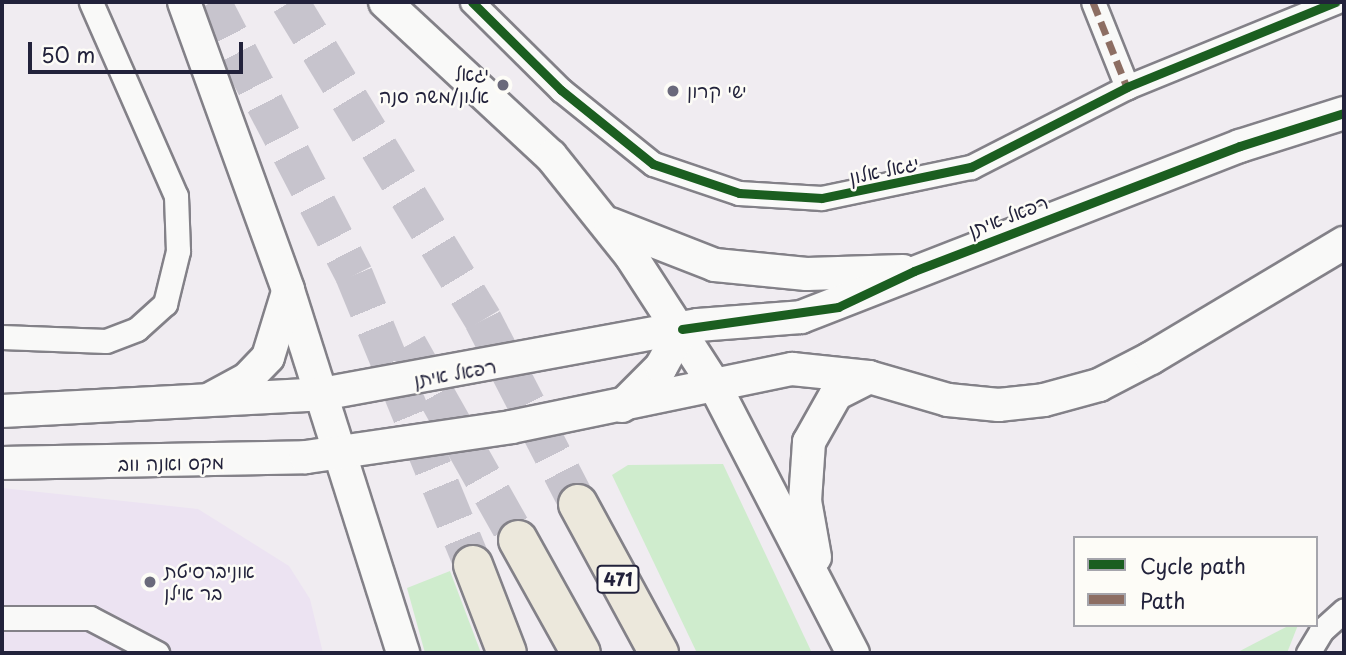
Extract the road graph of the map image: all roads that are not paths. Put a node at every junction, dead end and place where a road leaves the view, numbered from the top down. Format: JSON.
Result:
{"nodes":[{"id":1,"x":91,"y":2,"type":"edge"},
{"id":2,"x":184,"y":2,"type":"edge"},
{"id":3,"x":472,"y":2,"type":"edge"},
{"id":4,"x":1093,"y":2,"type":"edge"},
{"id":5,"x":1335,"y":2,"type":"edge"},
{"id":6,"x":385,"y":3,"type":"edge"},
{"id":7,"x":1300,"y":7,"type":"edge"},
{"id":8,"x":1127,"y":87,"type":"junction"},
{"id":9,"x":1344,"y":113,"type":"edge"},
{"id":10,"x":606,"y":222,"type":"junction"},
{"id":11,"x":1344,"y":243,"type":"edge"},
{"id":12,"x":914,"y":271,"type":"junction"},
{"id":13,"x":288,"y":290,"type":"junction"},
{"id":14,"x":682,"y":329,"type":"junction"},
{"id":15,"x":2,"y":337,"type":"edge"},
{"id":16,"x":869,"y":377,"type":"junction"},
{"id":17,"x":715,"y":386,"type":"junction"},
{"id":18,"x":322,"y":394,"type":"junction"},
{"id":19,"x":196,"y":405,"type":"junction"},
{"id":20,"x":622,"y":406,"type":"junction"},
{"id":21,"x":2,"y":411,"type":"edge"},
{"id":22,"x":339,"y":453,"type":"junction"},
{"id":23,"x":2,"y":463,"type":"edge"},
{"id":24,"x":578,"y":504,"type":"tunnel mouth"},
{"id":25,"x":519,"y":540,"type":"tunnel mouth"},
{"id":26,"x":472,"y":565,"type":"tunnel mouth"},
{"id":27,"x":825,"y":596,"type":"junction"},
{"id":28,"x":1344,"y":611,"type":"edge"},
{"id":29,"x":2,"y":618,"type":"edge"},
{"id":30,"x":157,"y":653,"type":"edge"},
{"id":31,"x":403,"y":653,"type":"edge"},
{"id":32,"x":508,"y":653,"type":"edge"},
{"id":33,"x":582,"y":653,"type":"edge"},
{"id":34,"x":659,"y":653,"type":"edge"},
{"id":35,"x":853,"y":653,"type":"edge"},
{"id":36,"x":1308,"y":653,"type":"edge"}],
"edges":[{"from":1,"to":15,"type":"street"},
{"from":2,"to":13,"type":"main road"},
{"from":3,"to":8,"type":"street","name":"יגאל אלון"},
{"from":4,"to":8,"type":"street"},
{"from":5,"to":7,"type":"street","name":"יגאל אלון"},
{"from":6,"to":10,"type":"main road"},
{"from":7,"to":8,"type":"street","name":"יגאל אלון"},
{"from":9,"to":12,"type":"main road","name":"רפאל איתן"},
{"from":10,"to":12,"type":"main road"},
{"from":10,"to":14,"type":"main road"},
{"from":11,"to":16,"type":"main road"},
{"from":12,"to":14,"type":"main road","name":"רפאל איתן"},
{"from":13,"to":18,"type":"main road"},
{"from":13,"to":19,"type":"main road"},
{"from":14,"to":17,"type":"main road"},
{"from":14,"to":18,"type":"main road","name":"רפאל איתן"},
{"from":14,"to":20,"type":"main road"},
{"from":16,"to":17,"type":"main road"},
{"from":16,"to":27,"type":"main road"},
{"from":17,"to":20,"type":"main road"},
{"from":17,"to":27,"type":"main road"},
{"from":18,"to":19,"type":"main road"},
{"from":18,"to":22,"type":"main road"},
{"from":19,"to":21,"type":"main road"},
{"from":20,"to":22,"type":"main road"},
{"from":22,"to":23,"type":"main road","name":"מקס ואנה ווב"},
{"from":22,"to":31,"type":"main road"},
{"from":24,"to":34,"type":"highway","number":"471"},
{"from":25,"to":33,"type":"highway"},
{"from":26,"to":32,"type":"highway"},
{"from":27,"to":35,"type":"main road"},
{"from":28,"to":36,"type":"street"},
{"from":29,"to":30,"type":"street"}]}
